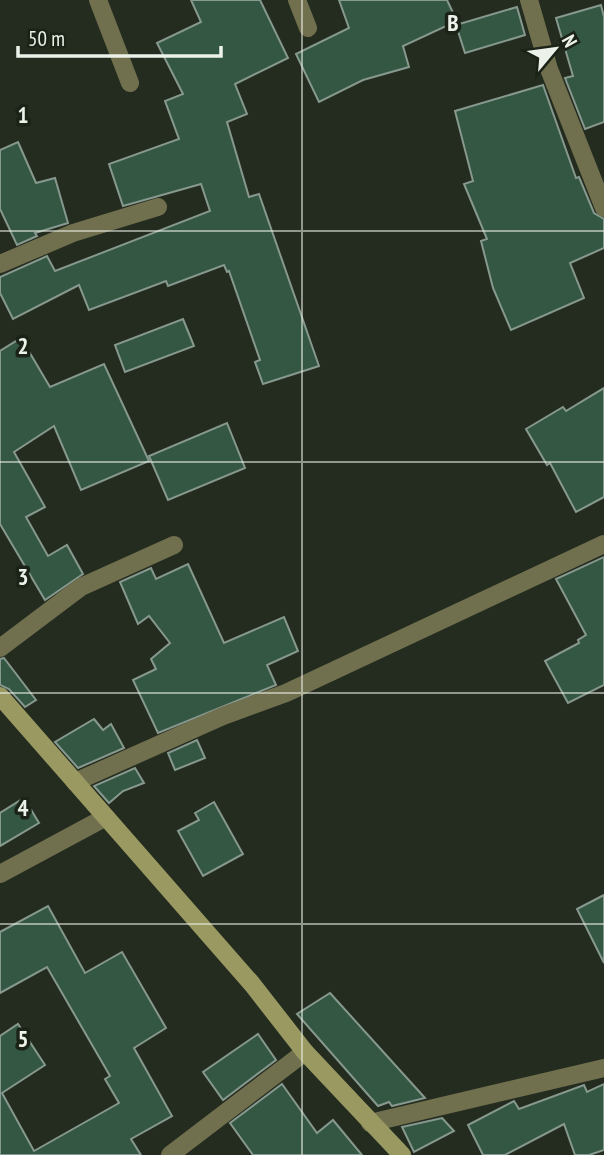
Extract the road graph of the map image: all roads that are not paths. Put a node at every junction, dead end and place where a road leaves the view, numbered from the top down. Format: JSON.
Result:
{"nodes":[{"id":1,"x":98,"y":0,"type":"edge"},
{"id":2,"x":297,"y":0,"type":"edge"},
{"id":3,"x":529,"y":0,"type":"edge"},
{"id":4,"x":308,"y":28,"type":"dead end"},
{"id":5,"x":130,"y":83,"type":"dead end"},
{"id":6,"x":158,"y":207,"type":"dead end"},
{"id":7,"x":604,"y":208,"type":"edge"},
{"id":8,"x":0,"y":264,"type":"edge"},
{"id":9,"x":604,"y":544,"type":"edge"},
{"id":10,"x":174,"y":545,"type":"dead end"},
{"id":11,"x":0,"y":648,"type":"edge"},
{"id":12,"x":0,"y":696,"type":"edge"},
{"id":13,"x":75,"y":782,"type":"junction"},
{"id":14,"x":106,"y":817,"type":"junction"},
{"id":15,"x":0,"y":874,"type":"edge"},
{"id":16,"x":304,"y":1052,"type":"junction"},
{"id":17,"x":604,"y":1068,"type":"edge"},
{"id":18,"x":370,"y":1123,"type":"junction"},
{"id":19,"x":170,"y":1155,"type":"edge"},
{"id":20,"x":402,"y":1155,"type":"edge"}],
"edges":[{"from":1,"to":5,"type":"street"},
{"from":2,"to":4,"type":"street"},
{"from":3,"to":7,"type":"street"},
{"from":6,"to":8,"type":"street"},
{"from":9,"to":13,"type":"street"},
{"from":10,"to":11,"type":"street"},
{"from":12,"to":13,"type":"street"},
{"from":13,"to":14,"type":"street"},
{"from":14,"to":15,"type":"street"},
{"from":14,"to":16,"type":"street"},
{"from":16,"to":18,"type":"street"},
{"from":16,"to":19,"type":"street"},
{"from":17,"to":18,"type":"street"},
{"from":18,"to":20,"type":"street"}]}
